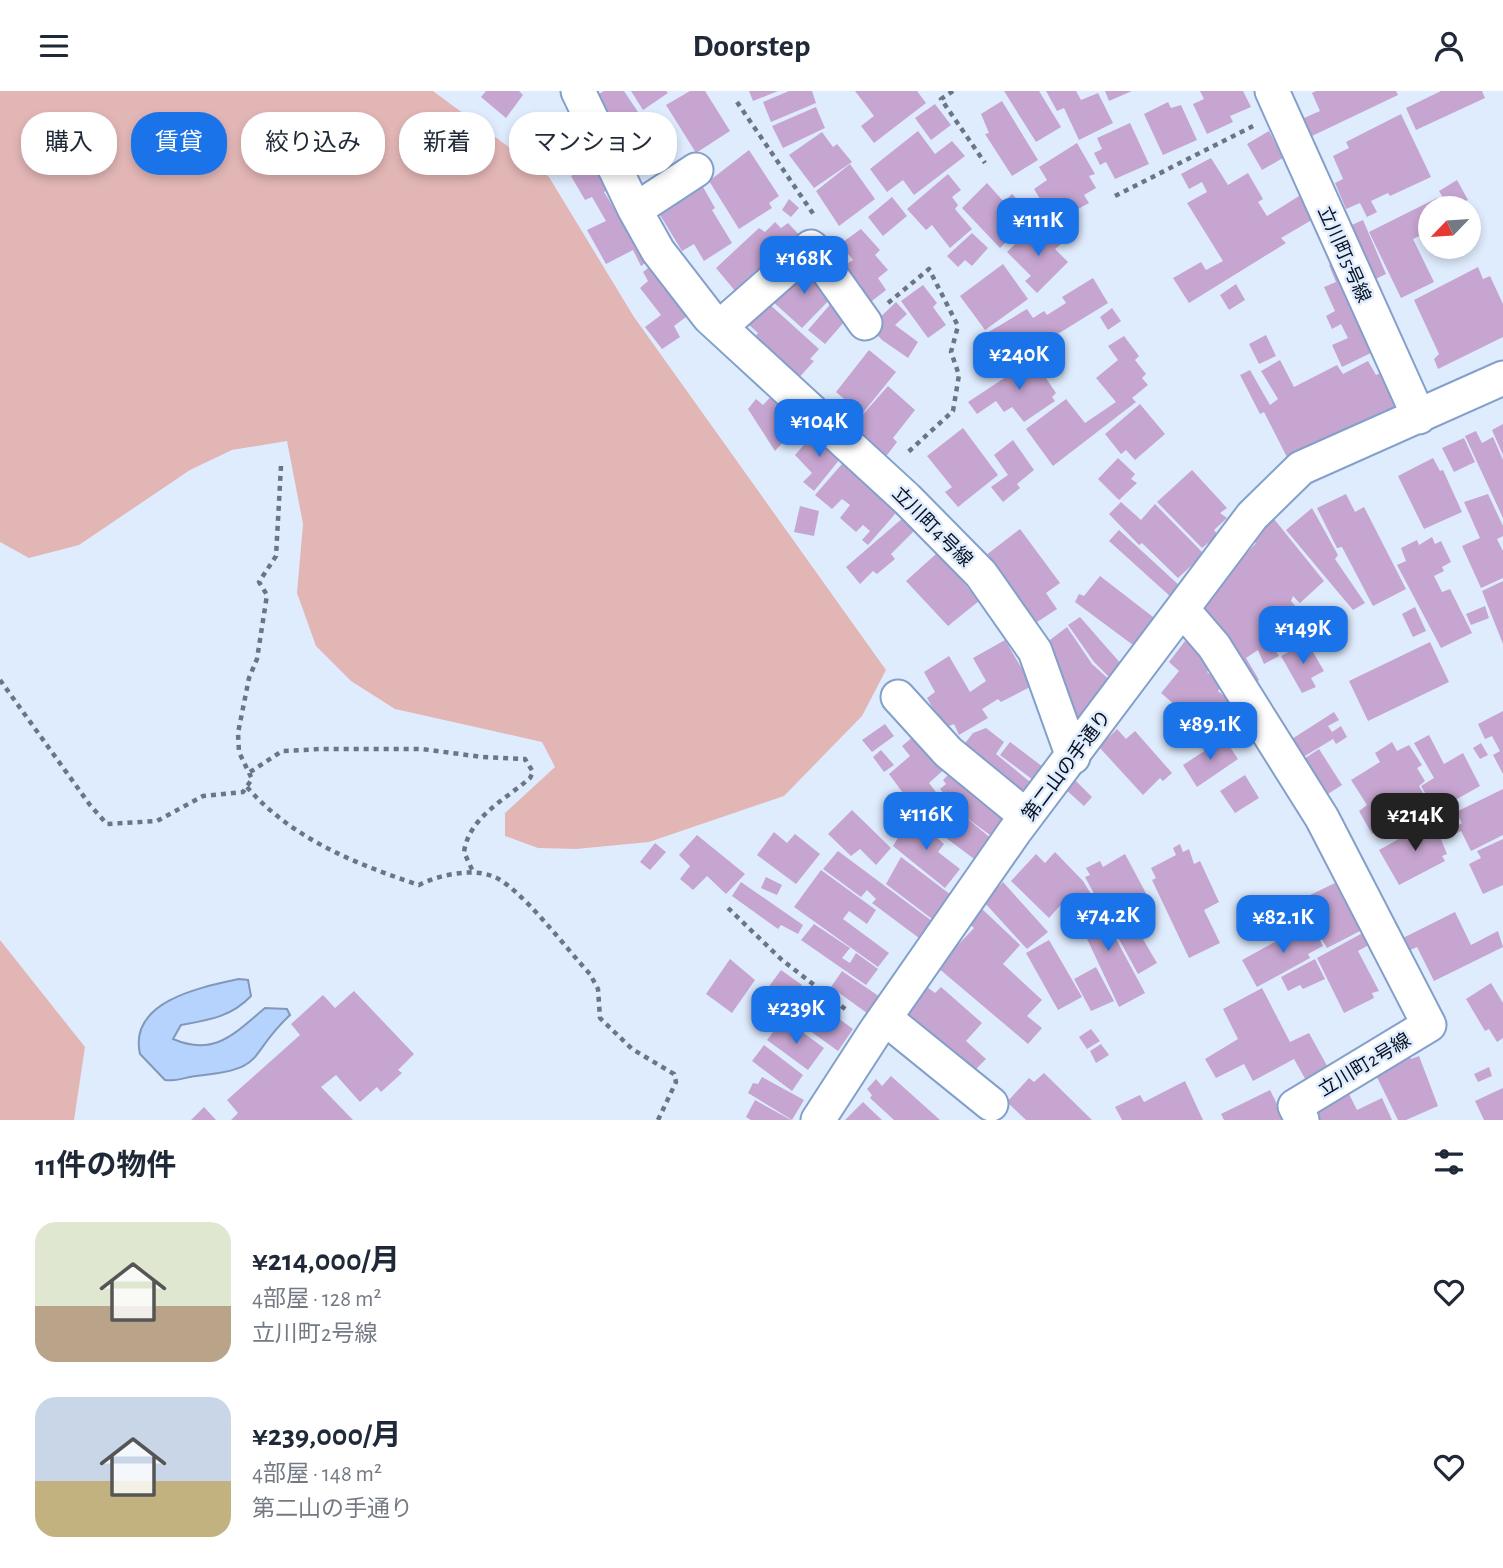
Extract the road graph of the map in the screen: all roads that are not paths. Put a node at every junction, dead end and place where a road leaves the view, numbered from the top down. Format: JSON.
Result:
{"nodes":[{"id":1,"x":578,"y":91,"type":"edge"},
{"id":2,"x":1277,"y":101,"type":"edge"},
{"id":3,"x":696,"y":170,"type":"dead end"},
{"id":4,"x":635,"y":210,"type":"junction"},
{"id":5,"x":865,"y":323,"type":"road end"},
{"id":6,"x":720,"y":327,"type":"junction"},
{"id":7,"x":1503,"y":378,"type":"edge"},
{"id":8,"x":1419,"y":417,"type":"junction"},
{"id":9,"x":1183,"y":610,"type":"junction"},
{"id":10,"x":898,"y":697,"type":"dead end"},
{"id":11,"x":1073,"y":757,"type":"junction"},
{"id":12,"x":1027,"y":816,"type":"junction"},
{"id":13,"x":880,"y":1025,"type":"junction"},
{"id":14,"x":990,"y":1104,"type":"dead end"},
{"id":15,"x":818,"y":1120,"type":"edge"},
{"id":16,"x":1302,"y":1120,"type":"edge"}],
"edges":[{"from":1,"to":4,"type":"street","name":"立川町4号線"},
{"from":2,"to":8,"type":"street","name":"立川町5号線"},
{"from":3,"to":4,"type":"street"},
{"from":4,"to":6,"type":"street","name":"立川町4号線"},
{"from":5,"to":6,"type":"street"},
{"from":6,"to":11,"type":"street","name":"立川町4号線"},
{"from":7,"to":8,"type":"street","name":"第二山の手通り"},
{"from":8,"to":9,"type":"street","name":"第二山の手通り"},
{"from":9,"to":11,"type":"street","name":"第二山の手通り"},
{"from":9,"to":16,"type":"street","name":"立川町2号線"},
{"from":10,"to":12,"type":"street"},
{"from":11,"to":12,"type":"street","name":"第二山の手通り"},
{"from":12,"to":13,"type":"street","name":"第二山の手通り"},
{"from":13,"to":14,"type":"street"},
{"from":13,"to":15,"type":"street","name":"第二山の手通り"}]}
